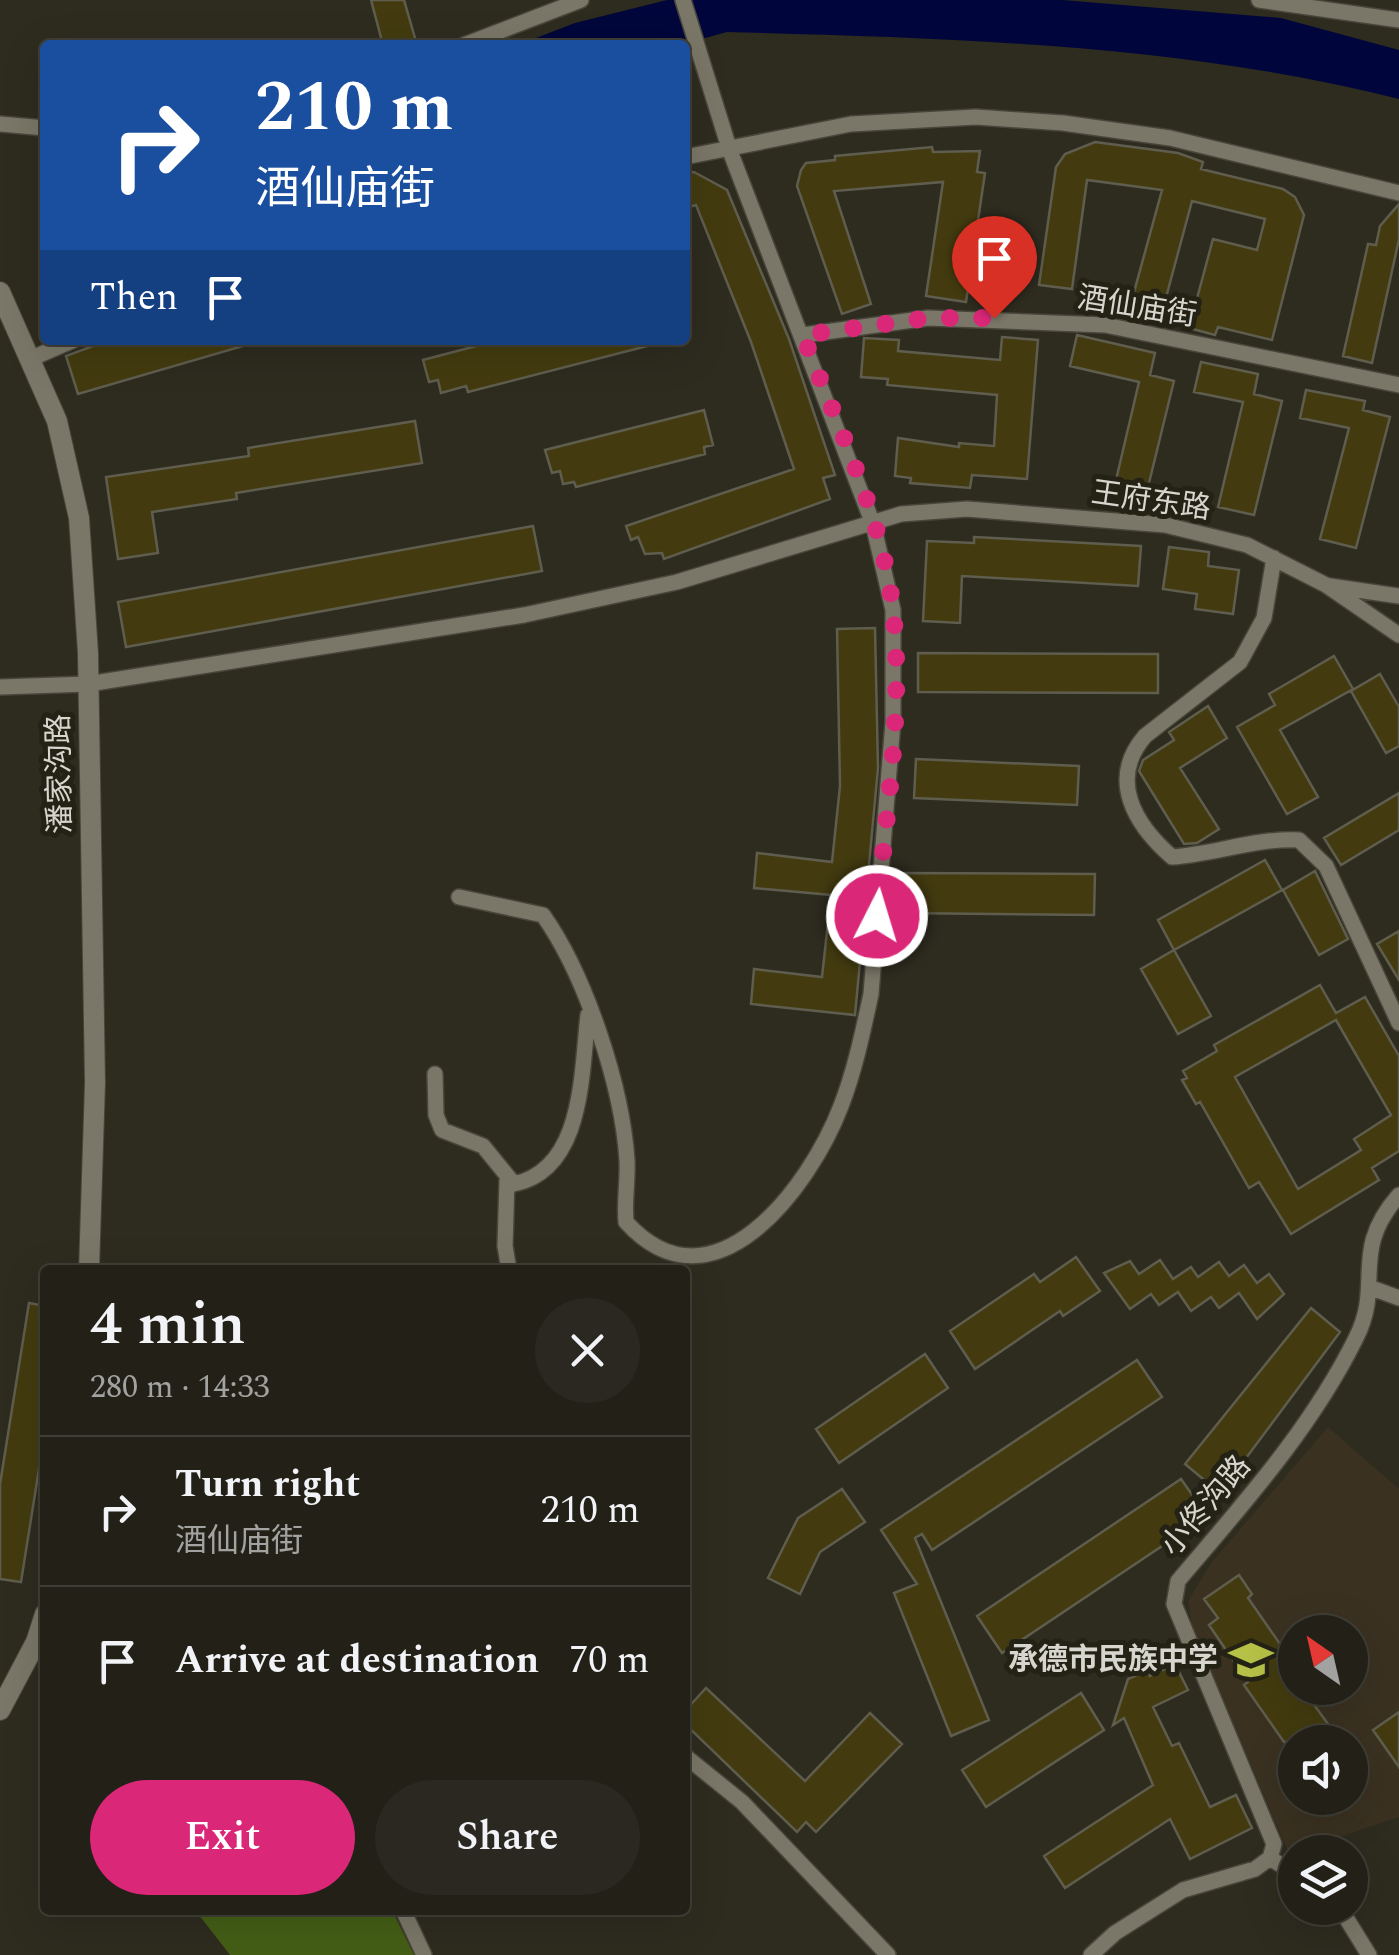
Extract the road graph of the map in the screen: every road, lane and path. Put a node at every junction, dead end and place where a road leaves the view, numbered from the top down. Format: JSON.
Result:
{"nodes":[{"id":1,"x":581,"y":0,"type":"edge"},
{"id":2,"x":683,"y":0,"type":"edge"},
{"id":3,"x":1259,"y":0,"type":"edge"},
{"id":4,"x":1399,"y":20,"type":"edge"},
{"id":5,"x":477,"y":40,"type":"edge"},
{"id":6,"x":0,"y":124,"type":"edge"},
{"id":7,"x":40,"y":128,"type":"edge"},
{"id":8,"x":730,"y":151,"type":"junction"},
{"id":9,"x":690,"y":156,"type":"edge"},
{"id":10,"x":1399,"y":193,"type":"edge"},
{"id":11,"x":2,"y":302,"type":"edge"},
{"id":12,"x":803,"y":335,"type":"junction"},
{"id":13,"x":62,"y":345,"type":"edge"},
{"id":14,"x":30,"y":359,"type":"junction"},
{"id":15,"x":1399,"y":386,"type":"edge"},
{"id":16,"x":873,"y":524,"type":"junction"},
{"id":17,"x":1274,"y":558,"type":"junction"},
{"id":18,"x":1326,"y":585,"type":"junction"},
{"id":19,"x":1399,"y":596,"type":"edge"},
{"id":20,"x":1399,"y":635,"type":"edge"},
{"id":21,"x":88,"y":684,"type":"junction"},
{"id":22,"x":0,"y":687,"type":"edge"},
{"id":23,"x":459,"y":898,"type":"dead end"},
{"id":24,"x":588,"y":1010,"type":"junction"},
{"id":25,"x":1399,"y":1023,"type":"edge"},
{"id":26,"x":435,"y":1074,"type":"dead end"},
{"id":27,"x":507,"y":1180,"type":"junction"},
{"id":28,"x":1399,"y":1195,"type":"edge"},
{"id":29,"x":89,"y":1265,"type":"edge"},
{"id":30,"x":509,"y":1265,"type":"edge"},
{"id":31,"x":1370,"y":1286,"type":"junction"},
{"id":32,"x":1399,"y":1298,"type":"edge"},
{"id":33,"x":40,"y":1630,"type":"edge"},
{"id":34,"x":0,"y":1710,"type":"edge"},
{"id":35,"x":690,"y":1760,"type":"edge"},
{"id":36,"x":1270,"y":1858,"type":"junction"},
{"id":37,"x":1278,"y":1863,"type":"edge"},
{"id":38,"x":405,"y":1915,"type":"edge"},
{"id":39,"x":1350,"y":1925,"type":"edge"},
{"id":40,"x":424,"y":1955,"type":"edge"},
{"id":41,"x":888,"y":1955,"type":"edge"},
{"id":42,"x":1092,"y":1955,"type":"edge"},
{"id":43,"x":1369,"y":1955,"type":"edge"}],
"edges":[{"from":1,"to":5,"type":"street"},
{"from":2,"to":8,"type":"street"},
{"from":3,"to":4,"type":"street"},
{"from":6,"to":7,"type":"street"},
{"from":8,"to":9,"type":"street"},
{"from":8,"to":10,"type":"street"},
{"from":8,"to":12,"type":"street"},
{"from":11,"to":14,"type":"street","name":"潘家沟路"},
{"from":12,"to":15,"type":"street","name":"酒仙庙街"},
{"from":12,"to":16,"type":"street"},
{"from":13,"to":14,"type":"street"},
{"from":14,"to":21,"type":"street","name":"潘家沟路"},
{"from":16,"to":17,"type":"street","name":"王府东路"},
{"from":16,"to":21,"type":"street","name":"王府东路"},
{"from":16,"to":24,"type":"street"},
{"from":17,"to":18,"type":"street","name":"王府东路"},
{"from":17,"to":25,"type":"street"},
{"from":18,"to":19,"type":"street"},
{"from":18,"to":20,"type":"street","name":"王府东路"},
{"from":21,"to":22,"type":"street","name":"王府东路"},
{"from":21,"to":29,"type":"street","name":"潘家沟路"},
{"from":23,"to":24,"type":"street"},
{"from":24,"to":27,"type":"street"},
{"from":26,"to":27,"type":"street"},
{"from":27,"to":30,"type":"street"},
{"from":28,"to":31,"type":"street","name":"小佟沟路"},
{"from":31,"to":32,"type":"street"},
{"from":31,"to":36,"type":"street","name":"小佟沟路"},
{"from":33,"to":34,"type":"street"},
{"from":35,"to":41,"type":"street"},
{"from":36,"to":37,"type":"street"},
{"from":36,"to":42,"type":"street"},
{"from":38,"to":40,"type":"street"},
{"from":39,"to":43,"type":"street"}]}
